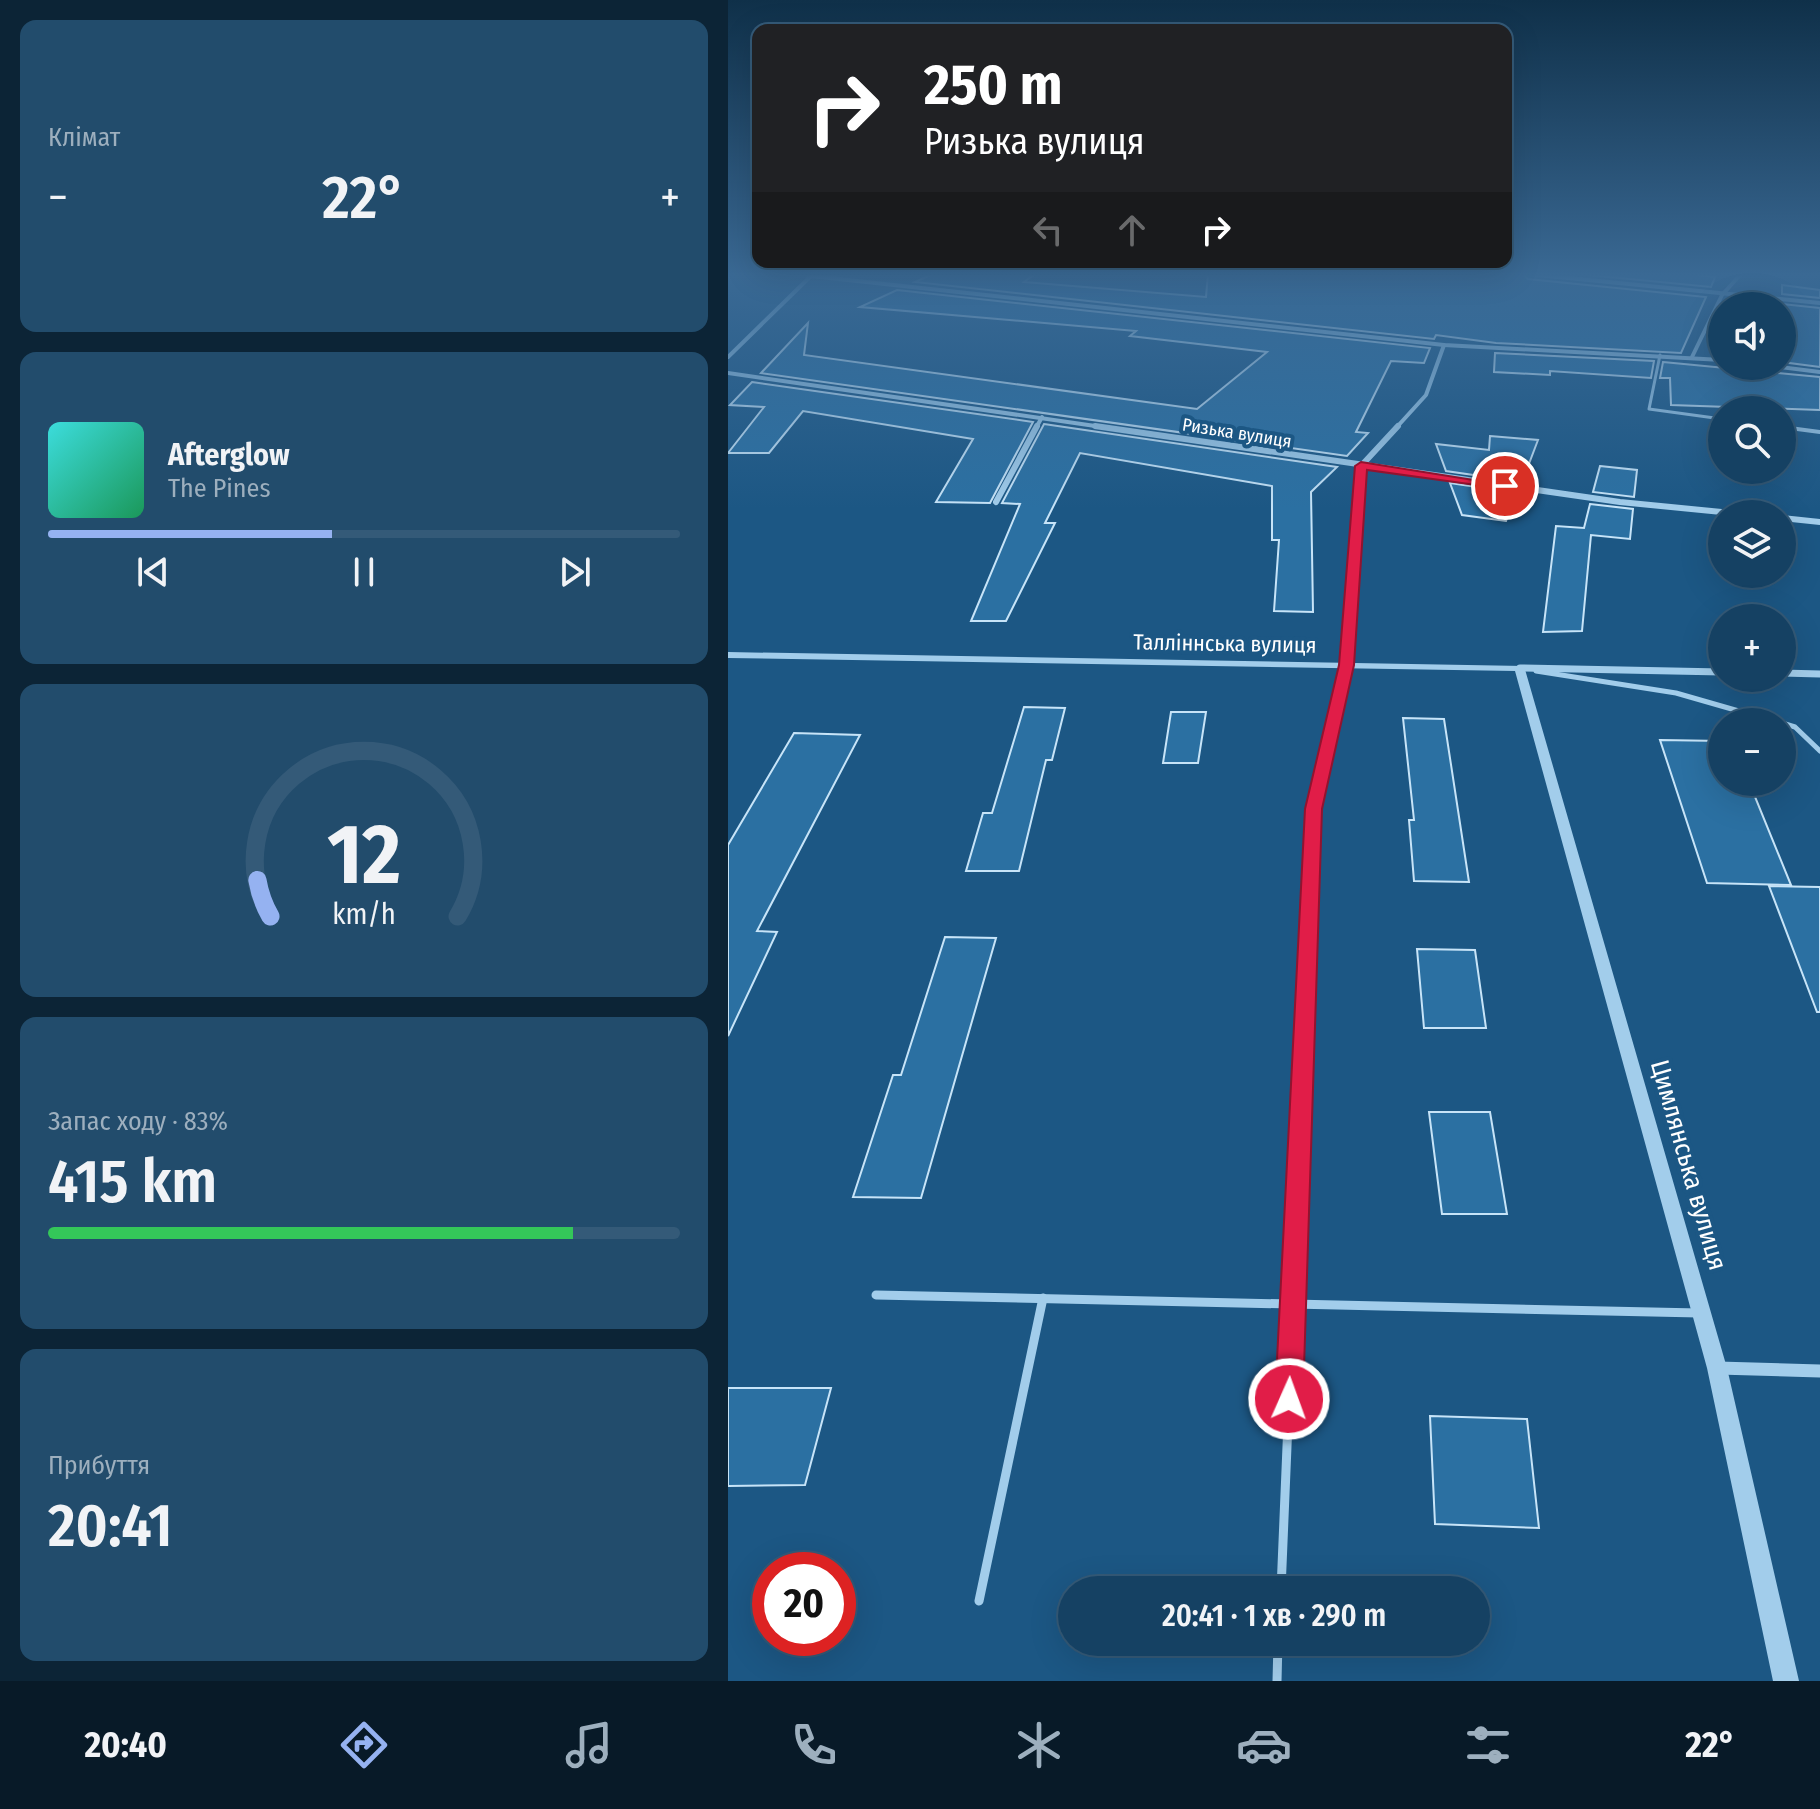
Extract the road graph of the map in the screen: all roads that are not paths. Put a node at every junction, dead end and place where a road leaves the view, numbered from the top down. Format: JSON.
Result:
{"nodes":[{"id":1,"x":1441,"y":352,"type":"edge"},
{"id":2,"x":1605,"y":352,"type":"edge"},
{"id":3,"x":1694,"y":352,"type":"edge"},
{"id":4,"x":1660,"y":355,"type":"junction"},
{"id":5,"x":1692,"y":357,"type":"junction"},
{"id":6,"x":1708,"y":359,"type":"edge"},
{"id":7,"x":1796,"y":369,"type":"edge"},
{"id":8,"x":1820,"y":372,"type":"edge"},
{"id":9,"x":728,"y":373,"type":"edge"},
{"id":10,"x":1042,"y":417,"type":"junction"},
{"id":11,"x":1708,"y":417,"type":"edge"},
{"id":12,"x":1796,"y":429,"type":"edge"},
{"id":13,"x":1820,"y":432,"type":"edge"},
{"id":14,"x":1361,"y":466,"type":"junction"},
{"id":15,"x":996,"y":502,"type":"dead end"},
{"id":16,"x":1708,"y":511,"type":"edge"},
{"id":17,"x":1796,"y":519,"type":"edge"},
{"id":18,"x":1820,"y":522,"type":"edge"},
{"id":19,"x":728,"y":655,"type":"edge"},
{"id":20,"x":1347,"y":665,"type":"junction"},
{"id":21,"x":1520,"y":668,"type":"junction"},
{"id":22,"x":1708,"y":672,"type":"edge"},
{"id":23,"x":1796,"y":673,"type":"edge"},
{"id":24,"x":1820,"y":674,"type":"edge"},
{"id":25,"x":1728,"y":708,"type":"edge"},
{"id":26,"x":1796,"y":728,"type":"edge"},
{"id":27,"x":1820,"y":751,"type":"edge"},
{"id":28,"x":876,"y":1295,"type":"dead end"},
{"id":29,"x":1043,"y":1298,"type":"junction"},
{"id":30,"x":1293,"y":1304,"type":"junction"},
{"id":31,"x":1702,"y":1313,"type":"junction"},
{"id":32,"x":1717,"y":1368,"type":"junction"},
{"id":33,"x":1820,"y":1371,"type":"edge"},
{"id":34,"x":1282,"y":1576,"type":"edge"},
{"id":35,"x":979,"y":1601,"type":"dead end"},
{"id":36,"x":1278,"y":1656,"type":"edge"},
{"id":37,"x":1277,"y":1681,"type":"edge"},
{"id":38,"x":1786,"y":1681,"type":"edge"}],
"edges":[{"from":1,"to":14,"type":"street"},
{"from":2,"to":4,"type":"street"},
{"from":3,"to":5,"type":"street"},
{"from":4,"to":5,"type":"street"},
{"from":4,"to":11,"type":"lane"},
{"from":5,"to":6,"type":"street"},
{"from":7,"to":8,"type":"street"},
{"from":9,"to":10,"type":"street","name":"Ризька вулиця"},
{"from":10,"to":14,"type":"street","name":"Ризька вулиця"},
{"from":10,"to":15,"type":"street"},
{"from":12,"to":13,"type":"lane"},
{"from":14,"to":16,"type":"street","name":"Ризька вулиця"},
{"from":14,"to":20,"type":"street"},
{"from":17,"to":18,"type":"street"},
{"from":19,"to":20,"type":"street","name":"Талліннська вулиця"},
{"from":20,"to":21,"type":"street","name":"Талліннська вулиця"},
{"from":20,"to":30,"type":"lane"},
{"from":21,"to":22,"type":"street","name":"Талліннська вулиця"},
{"from":21,"to":25,"type":"lane"},
{"from":21,"to":31,"type":"street","name":"Цимлянська вулиця"},
{"from":23,"to":24,"type":"street"},
{"from":26,"to":27,"type":"lane"},
{"from":28,"to":29,"type":"lane"},
{"from":29,"to":30,"type":"lane"},
{"from":29,"to":35,"type":"lane"},
{"from":30,"to":31,"type":"lane"},
{"from":30,"to":34,"type":"lane"},
{"from":31,"to":32,"type":"street","name":"Цимлянська вулиця"},
{"from":32,"to":33,"type":"street"},
{"from":32,"to":38,"type":"street","name":"Цимлянська вулиця"},
{"from":36,"to":37,"type":"lane"}]}
